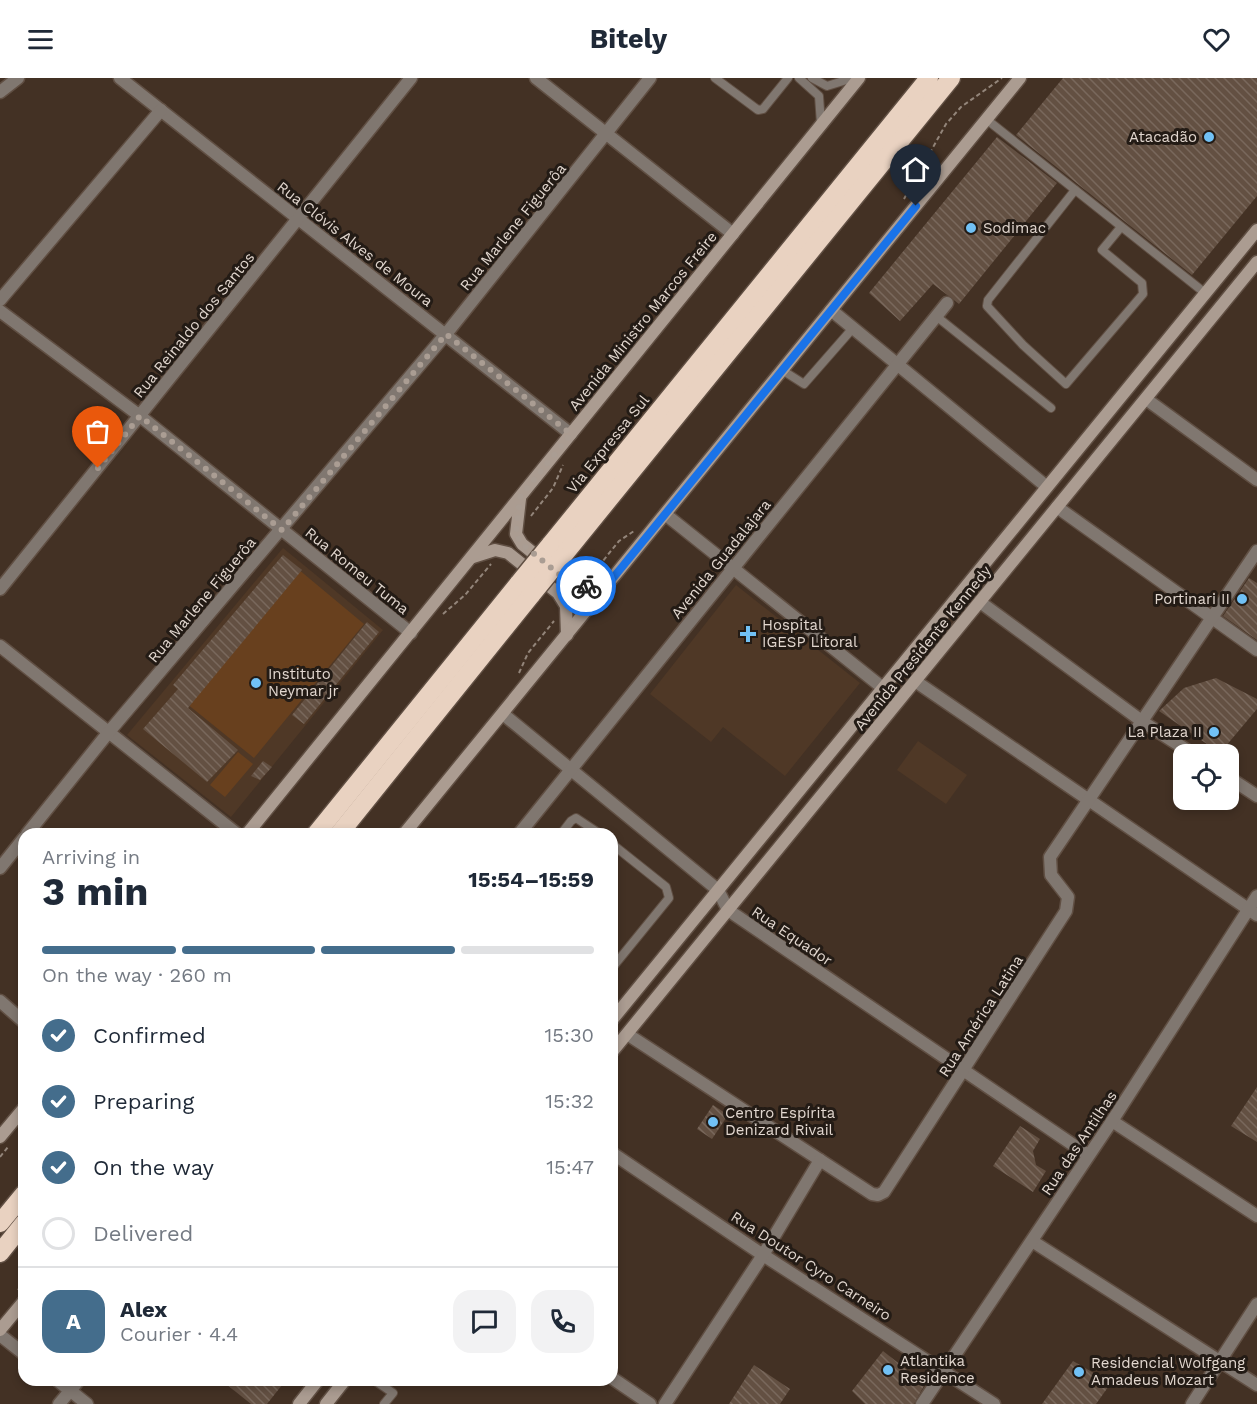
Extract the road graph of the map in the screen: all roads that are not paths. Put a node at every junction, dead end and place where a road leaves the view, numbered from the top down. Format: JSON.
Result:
{"nodes":[{"id":1,"x":18,"y":78,"type":"edge"},
{"id":2,"x":120,"y":78,"type":"edge"},
{"id":3,"x":411,"y":78,"type":"edge"},
{"id":4,"x":536,"y":78,"type":"edge"},
{"id":5,"x":650,"y":78,"type":"edge"},
{"id":6,"x":715,"y":78,"type":"edge"},
{"id":7,"x":788,"y":78,"type":"edge"},
{"id":8,"x":799,"y":78,"type":"edge"},
{"id":9,"x":812,"y":78,"type":"edge"},
{"id":10,"x":853,"y":78,"type":"edge"},
{"id":11,"x":859,"y":78,"type":"edge"},
{"id":12,"x":929,"y":78,"type":"edge"},
{"id":13,"x":951,"y":78,"type":"edge"},
{"id":14,"x":1020,"y":78,"type":"edge"},
{"id":15,"x":0,"y":92,"type":"edge"},
{"id":16,"x":161,"y":110,"type":"junction"},
{"id":17,"x":986,"y":119,"type":"junction"},
{"id":18,"x":821,"y":124,"type":"junction"},
{"id":19,"x":605,"y":134,"type":"junction"},
{"id":20,"x":1075,"y":190,"type":"junction"},
{"id":21,"x":299,"y":218,"type":"junction"},
{"id":22,"x":1121,"y":227,"type":"junction"},
{"id":23,"x":1257,"y":230,"type":"edge"},
{"id":24,"x":732,"y":234,"type":"junction"},
{"id":25,"x":1255,"y":269,"type":"edge"},
{"id":26,"x":1205,"y":294,"type":"junction"},
{"id":27,"x":0,"y":300,"type":"edge"},
{"id":28,"x":947,"y":303,"type":"dead end"},
{"id":29,"x":831,"y":310,"type":"junction"},
{"id":30,"x":0,"y":311,"type":"edge"},
{"id":31,"x":936,"y":316,"type":"junction"},
{"id":32,"x":853,"y":328,"type":"junction"},
{"id":33,"x":446,"y":334,"type":"junction"},
{"id":34,"x":897,"y":364,"type":"junction"},
{"id":35,"x":782,"y":370,"type":"junction"},
{"id":36,"x":1146,"y":399,"type":"junction"},
{"id":37,"x":1051,"y":408,"type":"dead end"},
{"id":38,"x":140,"y":416,"type":"junction"},
{"id":39,"x":571,"y":434,"type":"junction"},
{"id":40,"x":1257,"y":480,"type":"edge"},
{"id":41,"x":1047,"y":487,"type":"junction"},
{"id":42,"x":520,"y":497,"type":"junction"},
{"id":43,"x":1057,"y":507,"type":"junction"},
{"id":44,"x":665,"y":514,"type":"junction"},
{"id":45,"x":282,"y":530,"type":"junction"},
{"id":46,"x":556,"y":551,"type":"junction"},
{"id":47,"x":1257,"y":551,"type":"edge"},
{"id":48,"x":472,"y":557,"type":"junction"},
{"id":49,"x":733,"y":568,"type":"junction"},
{"id":50,"x":609,"y":583,"type":"junction"},
{"id":51,"x":526,"y":588,"type":"junction"},
{"id":52,"x":0,"y":589,"type":"edge"},
{"id":53,"x":980,"y":602,"type":"junction"},
{"id":54,"x":1211,"y":619,"type":"junction"},
{"id":55,"x":411,"y":633,"type":"junction"},
{"id":56,"x":567,"y":635,"type":"junction"},
{"id":57,"x":0,"y":646,"type":"edge"},
{"id":58,"x":1257,"y":650,"type":"edge"},
{"id":59,"x":915,"y":681,"type":"junction"},
{"id":60,"x":883,"y":688,"type":"junction"},
{"id":61,"x":503,"y":714,"type":"junction"},
{"id":62,"x":1143,"y":722,"type":"junction"},
{"id":63,"x":108,"y":733,"type":"junction"},
{"id":64,"x":1177,"y":744,"type":"edge"},
{"id":65,"x":571,"y":770,"type":"junction"},
{"id":66,"x":1239,"y":784,"type":"edge"},
{"id":67,"x":1257,"y":796,"type":"edge"},
{"id":68,"x":1088,"y":801,"type":"junction"},
{"id":69,"x":32,"y":828,"type":"edge"},
{"id":70,"x":229,"y":828,"type":"edge"},
{"id":71,"x":252,"y":828,"type":"edge"},
{"id":72,"x":321,"y":828,"type":"edge"},
{"id":73,"x":344,"y":828,"type":"edge"},
{"id":74,"x":410,"y":828,"type":"edge"},
{"id":75,"x":525,"y":828,"type":"edge"},
{"id":76,"x":566,"y":828,"type":"edge"},
{"id":77,"x":591,"y":828,"type":"edge"},
{"id":78,"x":18,"y":846,"type":"edge"},
{"id":79,"x":618,"y":849,"type":"edge"},
{"id":80,"x":0,"y":868,"type":"edge"},
{"id":81,"x":718,"y":890,"type":"junction"},
{"id":82,"x":1257,"y":896,"type":"edge"},
{"id":83,"x":728,"y":910,"type":"junction"},
{"id":84,"x":1252,"y":912,"type":"edge"},
{"id":85,"x":618,"y":961,"type":"edge"},
{"id":86,"x":0,"y":1001,"type":"edge"},
{"id":87,"x":618,"y":1013,"type":"edge"},
{"id":88,"x":18,"y":1017,"type":"edge"},
{"id":89,"x":627,"y":1034,"type":"junction"},
{"id":90,"x":618,"y":1045,"type":"edge"},
{"id":91,"x":963,"y":1071,"type":"junction"},
{"id":92,"x":18,"y":1115,"type":"edge"},
{"id":93,"x":1112,"y":1121,"type":"junction"},
{"id":94,"x":0,"y":1137,"type":"edge"},
{"id":95,"x":1088,"y":1155,"type":"junction"},
{"id":96,"x":618,"y":1157,"type":"edge"},
{"id":97,"x":820,"y":1160,"type":"junction"},
{"id":98,"x":18,"y":1201,"type":"edge"},
{"id":99,"x":1257,"y":1216,"type":"edge"},
{"id":100,"x":0,"y":1223,"type":"edge"},
{"id":101,"x":18,"y":1230,"type":"edge"},
{"id":102,"x":1032,"y":1241,"type":"junction"},
{"id":103,"x":0,"y":1252,"type":"edge"},
{"id":104,"x":764,"y":1255,"type":"junction"},
{"id":105,"x":1257,"y":1304,"type":"edge"},
{"id":106,"x":18,"y":1308,"type":"edge"},
{"id":107,"x":0,"y":1330,"type":"edge"},
{"id":108,"x":0,"y":1335,"type":"edge"},
{"id":109,"x":18,"y":1349,"type":"edge"},
{"id":110,"x":1220,"y":1362,"type":"junction"},
{"id":111,"x":944,"y":1370,"type":"junction"},
{"id":112,"x":618,"y":1382,"type":"edge"},
{"id":113,"x":1257,"y":1385,"type":"edge"},
{"id":114,"x":64,"y":1386,"type":"edge"},
{"id":115,"x":74,"y":1386,"type":"edge"},
{"id":116,"x":313,"y":1386,"type":"edge"},
{"id":117,"x":340,"y":1386,"type":"edge"},
{"id":118,"x":383,"y":1386,"type":"edge"},
{"id":119,"x":70,"y":1391,"type":"junction"},
{"id":120,"x":59,"y":1404,"type":"edge"},
{"id":121,"x":87,"y":1404,"type":"edge"},
{"id":122,"x":299,"y":1404,"type":"edge"},
{"id":123,"x":326,"y":1404,"type":"edge"},
{"id":124,"x":384,"y":1404,"type":"edge"},
{"id":125,"x":650,"y":1404,"type":"edge"},
{"id":126,"x":666,"y":1404,"type":"edge"},
{"id":127,"x":922,"y":1404,"type":"edge"},
{"id":128,"x":993,"y":1404,"type":"edge"},
{"id":129,"x":1192,"y":1404,"type":"edge"}],
"edges":[{"from":1,"to":15,"type":"street"},
{"from":2,"to":16,"type":"street","name":"Rua Clóvis Alves de Moura"},
{"from":3,"to":21,"type":"street","name":"Rua Reinaldo dos Santos"},
{"from":4,"to":19,"type":"street"},
{"from":5,"to":19,"type":"street","name":"Rua Marlene Figuerôa"},
{"from":6,"to":7,"type":"lane"},
{"from":8,"to":18,"type":"lane"},
{"from":9,"to":10,"type":"lane"},
{"from":11,"to":18,"type":"main road","name":"Avenida Ministro Marcos Freire"},
{"from":12,"to":46,"type":"highway","name":"Via Expressa Sul"},
{"from":13,"to":46,"type":"highway","name":"Via Expressa Sul"},
{"from":14,"to":17,"type":"main road"},
{"from":16,"to":21,"type":"street","name":"Rua Clóvis Alves de Moura"},
{"from":16,"to":27,"type":"street"},
{"from":17,"to":20,"type":"lane"},
{"from":17,"to":29,"type":"main road"},
{"from":18,"to":24,"type":"main road","name":"Avenida Ministro Marcos Freire"},
{"from":19,"to":24,"type":"street"},
{"from":19,"to":33,"type":"street","name":"Rua Marlene Figuerôa"},
{"from":20,"to":22,"type":"lane"},
{"from":20,"to":22,"type":"lane"},
{"from":21,"to":33,"type":"street","name":"Rua Clóvis Alves de Moura"},
{"from":21,"to":38,"type":"street","name":"Rua Reinaldo dos Santos"},
{"from":22,"to":26,"type":"lane"},
{"from":23,"to":26,"type":"main road","name":"Avenida Presidente Kennedy"},
{"from":24,"to":39,"type":"main road","name":"Avenida Ministro Marcos Freire"},
{"from":25,"to":36,"type":"main road","name":"Avenida Presidente Kennedy"},
{"from":26,"to":41,"type":"main road","name":"Avenida Presidente Kennedy"},
{"from":28,"to":31,"type":"street","name":"Avenida Guadalajara"},
{"from":29,"to":32,"type":"street"},
{"from":29,"to":35,"type":"main road"},
{"from":30,"to":38,"type":"street","name":"Rua Romeu Tuma"},
{"from":31,"to":34,"type":"street","name":"Avenida Guadalajara"},
{"from":31,"to":37,"type":"lane"},
{"from":32,"to":34,"type":"street"},
{"from":32,"to":35,"type":"lane"},
{"from":33,"to":39,"type":"street","name":"Rua Clóvis Alves de Moura"},
{"from":33,"to":45,"type":"street","name":"Rua Marlene Figuerôa"},
{"from":34,"to":41,"type":"street"},
{"from":34,"to":49,"type":"street","name":"Avenida Guadalajara"},
{"from":35,"to":44,"type":"main road"},
{"from":36,"to":40,"type":"street"},
{"from":36,"to":43,"type":"main road","name":"Avenida Presidente Kennedy"},
{"from":38,"to":45,"type":"street","name":"Rua Romeu Tuma"},
{"from":38,"to":52,"type":"street","name":"Rua Reinaldo dos Santos"},
{"from":39,"to":42,"type":"main road","name":"Avenida Ministro Marcos Freire"},
{"from":41,"to":60,"type":"main road","name":"Avenida Presidente Kennedy"},
{"from":42,"to":48,"type":"main road","name":"Avenida Ministro Marcos Freire"},
{"from":42,"to":50,"type":"main road"},
{"from":43,"to":53,"type":"main road","name":"Avenida Presidente Kennedy"},
{"from":43,"to":54,"type":"street"},
{"from":44,"to":49,"type":"street"},
{"from":44,"to":50,"type":"main road"},
{"from":45,"to":55,"type":"street","name":"Rua Romeu Tuma"},
{"from":45,"to":63,"type":"street","name":"Rua Marlene Figuerôa"},
{"from":46,"to":51,"type":"highway","name":"Via Expressa Sul","bridge":true},
{"from":47,"to":54,"type":"street","name":"Rua América Latina"},
{"from":48,"to":55,"type":"main road","name":"Avenida Ministro Marcos Freire"},
{"from":48,"to":56,"type":"main road"},
{"from":49,"to":60,"type":"street"},
{"from":49,"to":65,"type":"street","name":"Avenida Guadalajara"},
{"from":50,"to":56,"type":"main road"},
{"from":51,"to":72,"type":"highway","name":"Via Expressa Sul"},
{"from":51,"to":73,"type":"highway","name":"Via Expressa Sul"},
{"from":53,"to":59,"type":"main road","name":"Avenida Presidente Kennedy"},
{"from":53,"to":62,"type":"street"},
{"from":54,"to":58,"type":"street"},
{"from":54,"to":62,"type":"street","name":"Rua América Latina"},
{"from":55,"to":71,"type":"main road","name":"Avenida Ministro Marcos Freire"},
{"from":56,"to":61,"type":"main road"},
{"from":57,"to":63,"type":"street"},
{"from":59,"to":68,"type":"street"},
{"from":59,"to":83,"type":"main road","name":"Avenida Presidente Kennedy"},
{"from":60,"to":81,"type":"main road","name":"Avenida Presidente Kennedy"},
{"from":61,"to":65,"type":"street","name":"Rua Equador"},
{"from":61,"to":74,"type":"main road"},
{"from":62,"to":64,"type":"street"},
{"from":62,"to":68,"type":"street","name":"Rua América Latina"},
{"from":63,"to":69,"type":"street","name":"Rua Marlene Figuerôa"},
{"from":63,"to":70,"type":"street"},
{"from":65,"to":75,"type":"street","name":"Avenida Guadalajara"},
{"from":65,"to":81,"type":"street","name":"Rua Equador"},
{"from":66,"to":67,"type":"street"},
{"from":68,"to":84,"type":"street"},
{"from":68,"to":91,"type":"street","name":"Rua América Latina"},
{"from":76,"to":77,"type":"lane"},
{"from":78,"to":80,"type":"street"},
{"from":79,"to":85,"type":"lane"},
{"from":81,"to":83,"type":"street","name":"Rua Equador"},
{"from":81,"to":87,"type":"main road","name":"Avenida Presidente Kennedy"},
{"from":82,"to":84,"type":"street","name":"Rua das Antilhas"},
{"from":83,"to":89,"type":"main road","name":"Avenida Presidente Kennedy"},
{"from":83,"to":91,"type":"street","name":"Rua Equador"},
{"from":84,"to":93,"type":"street","name":"Rua das Antilhas"},
{"from":86,"to":88,"type":"street"},
{"from":89,"to":90,"type":"main road","name":"Avenida Presidente Kennedy"},
{"from":89,"to":97,"type":"street","name":"Rua América Latina"},
{"from":91,"to":95,"type":"street","name":"Rua Equador"},
{"from":91,"to":97,"type":"street","name":"Rua América Latina"},
{"from":92,"to":94,"type":"main road"},
{"from":93,"to":95,"type":"street","name":"Rua das Antilhas"},
{"from":93,"to":99,"type":"street"},
{"from":95,"to":102,"type":"street","name":"Rua das Antilhas"},
{"from":96,"to":104,"type":"street","name":"Rua Doutor Cyro Carneiro"},
{"from":97,"to":104,"type":"street"},
{"from":98,"to":100,"type":"highway"},
{"from":101,"to":103,"type":"highway"},
{"from":102,"to":110,"type":"street"},
{"from":102,"to":111,"type":"street","name":"Rua das Antilhas"},
{"from":104,"to":111,"type":"street","name":"Rua Doutor Cyro Carneiro"},
{"from":104,"to":126,"type":"street"},
{"from":105,"to":110,"type":"street"},
{"from":106,"to":107,"type":"main road"},
{"from":108,"to":109,"type":"street"},
{"from":110,"to":113,"type":"street"},
{"from":110,"to":129,"type":"street"},
{"from":111,"to":127,"type":"street","name":"Rua das Antilhas"},
{"from":111,"to":128,"type":"street","name":"Rua Doutor Cyro Carneiro"},
{"from":112,"to":125,"type":"street"},
{"from":114,"to":119,"type":"street"},
{"from":115,"to":119,"type":"street"},
{"from":116,"to":122,"type":"main road"},
{"from":117,"to":123,"type":"main road"},
{"from":118,"to":124,"type":"lane"},
{"from":119,"to":120,"type":"street"},
{"from":119,"to":121,"type":"street"}]}
